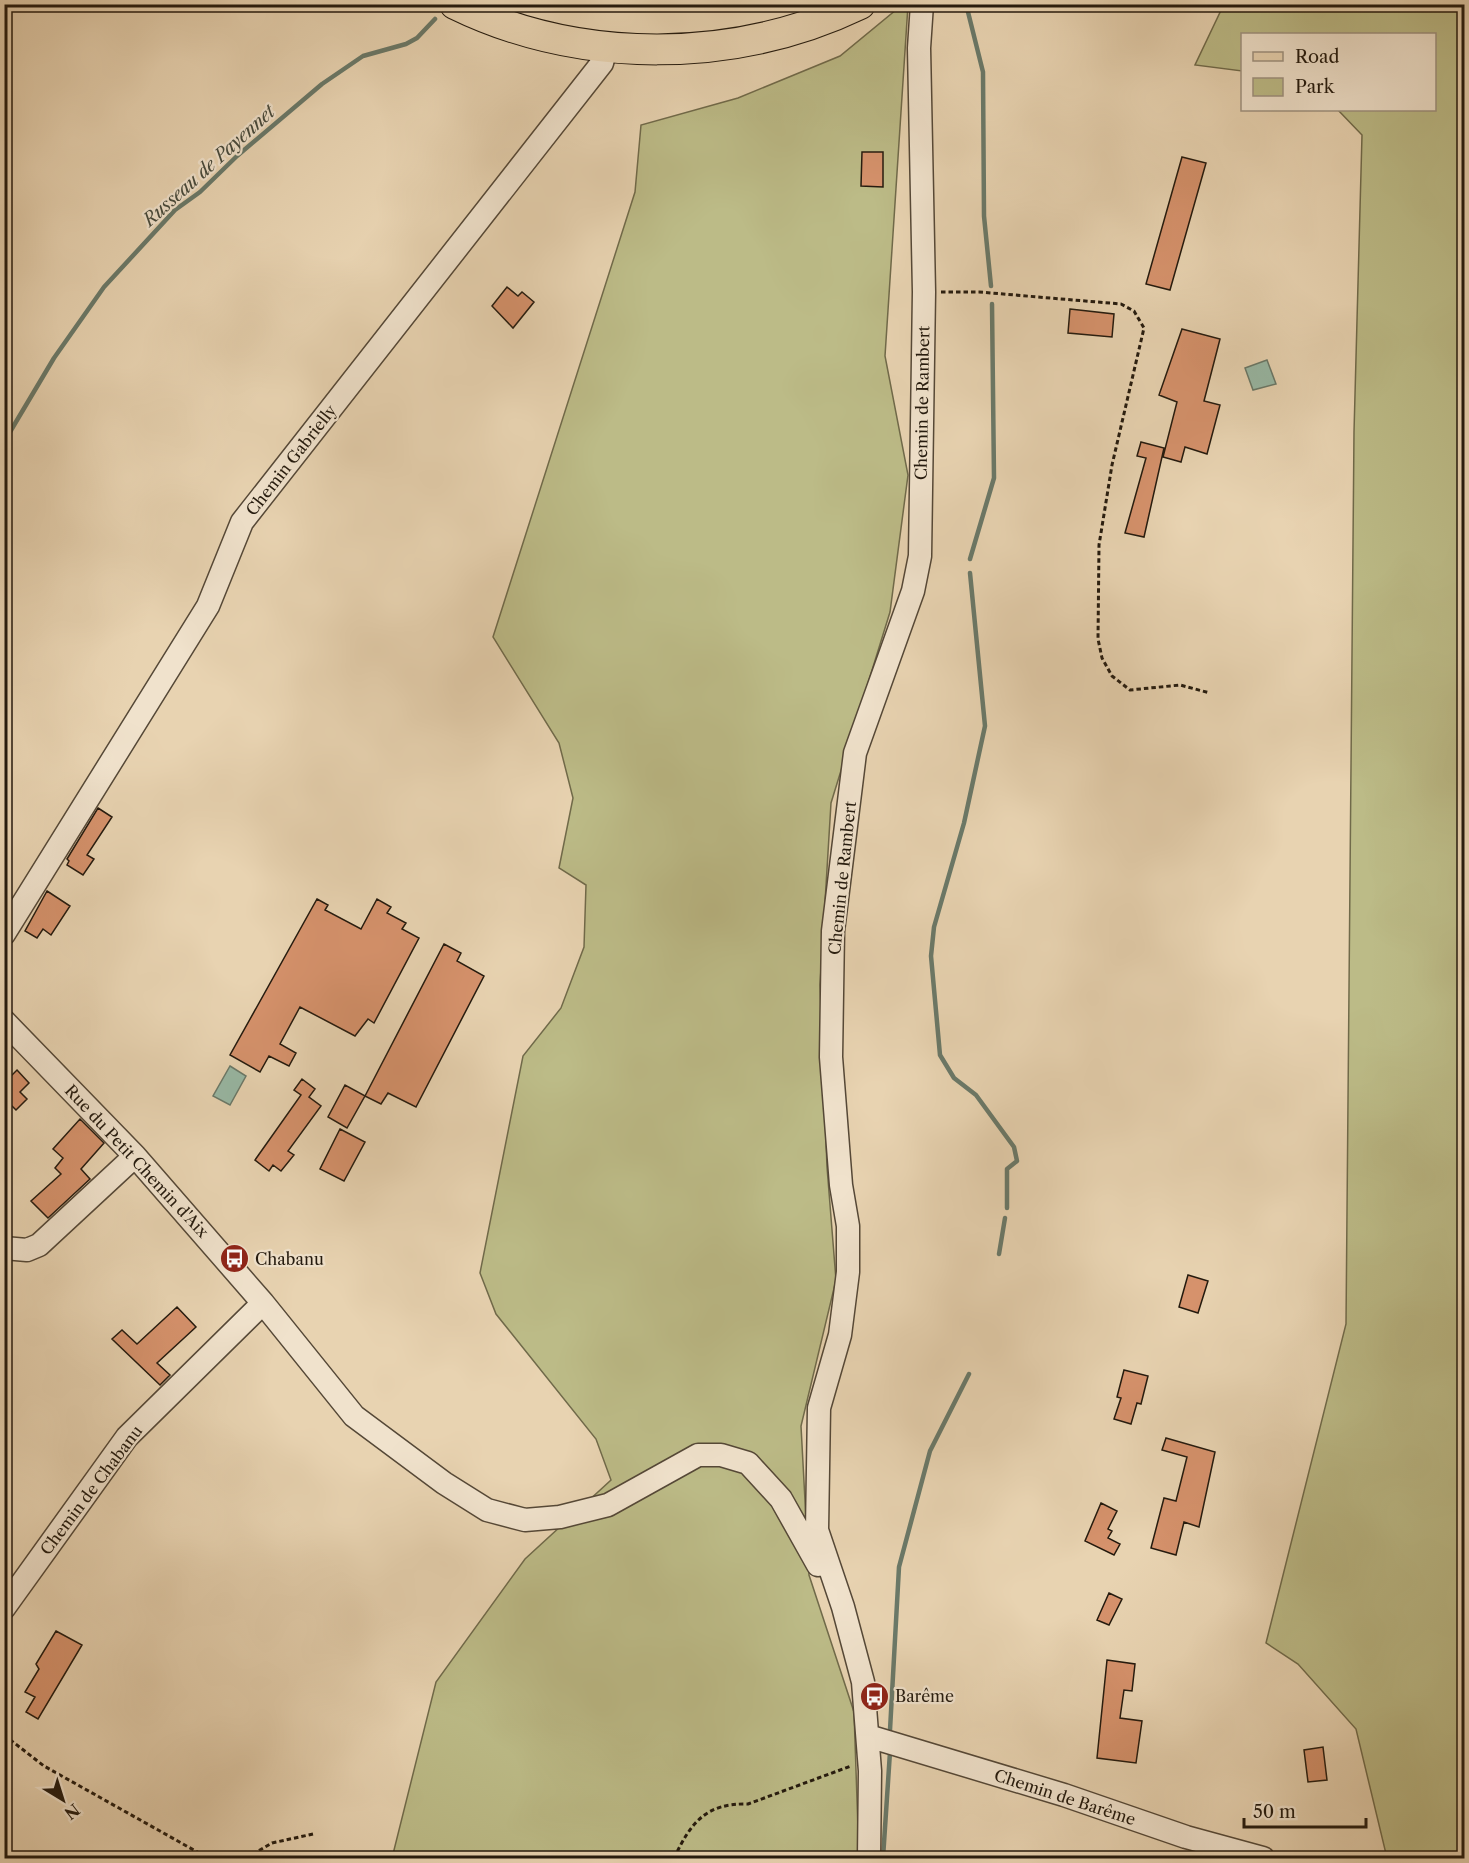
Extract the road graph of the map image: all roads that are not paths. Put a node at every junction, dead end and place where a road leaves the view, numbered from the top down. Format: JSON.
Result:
{"nodes":[{"id":1,"x":455,"y":4,"type":"edge"},
{"id":2,"x":860,"y":4,"type":"edge"},
{"id":3,"x":922,"y":4,"type":"edge"},
{"id":4,"x":606,"y":48,"type":"junction"},
{"id":5,"x":4,"y":934,"type":"edge"},
{"id":6,"x":4,"y":1020,"type":"edge"},
{"id":7,"x":135,"y":1156,"type":"junction"},
{"id":8,"x":4,"y":1248,"type":"edge"},
{"id":9,"x":263,"y":1303,"type":"junction"},
{"id":10,"x":843,"y":1606,"type":"junction"},
{"id":11,"x":4,"y":1608,"type":"edge"},
{"id":12,"x":868,"y":1747,"type":"junction"},
{"id":13,"x":869,"y":1858,"type":"edge"},
{"id":14,"x":1263,"y":1858,"type":"edge"}],
"edges":[{"from":1,"to":4,"type":"main road"},
{"from":2,"to":4,"type":"main road"},
{"from":3,"to":10,"type":"street","name":"Chemin de Rambert"},
{"from":4,"to":5,"type":"street","name":"Chemin Gabrielly"},
{"from":6,"to":7,"type":"street","name":"Rue du Petit Chemin d'Aix"},
{"from":7,"to":8,"type":"street"},
{"from":7,"to":9,"type":"street","name":"Rue du Petit Chemin d'Aix"},
{"from":9,"to":10,"type":"street","name":"Rue du Petit Chemin d'Aix"},
{"from":9,"to":11,"type":"street","name":"Chemin de Chabanu"},
{"from":10,"to":12,"type":"street","name":"Chemin de Rambert"},
{"from":12,"to":13,"type":"street","name":"Chemin de Rambert"},
{"from":12,"to":14,"type":"street","name":"Chemin de Barême"}]}
